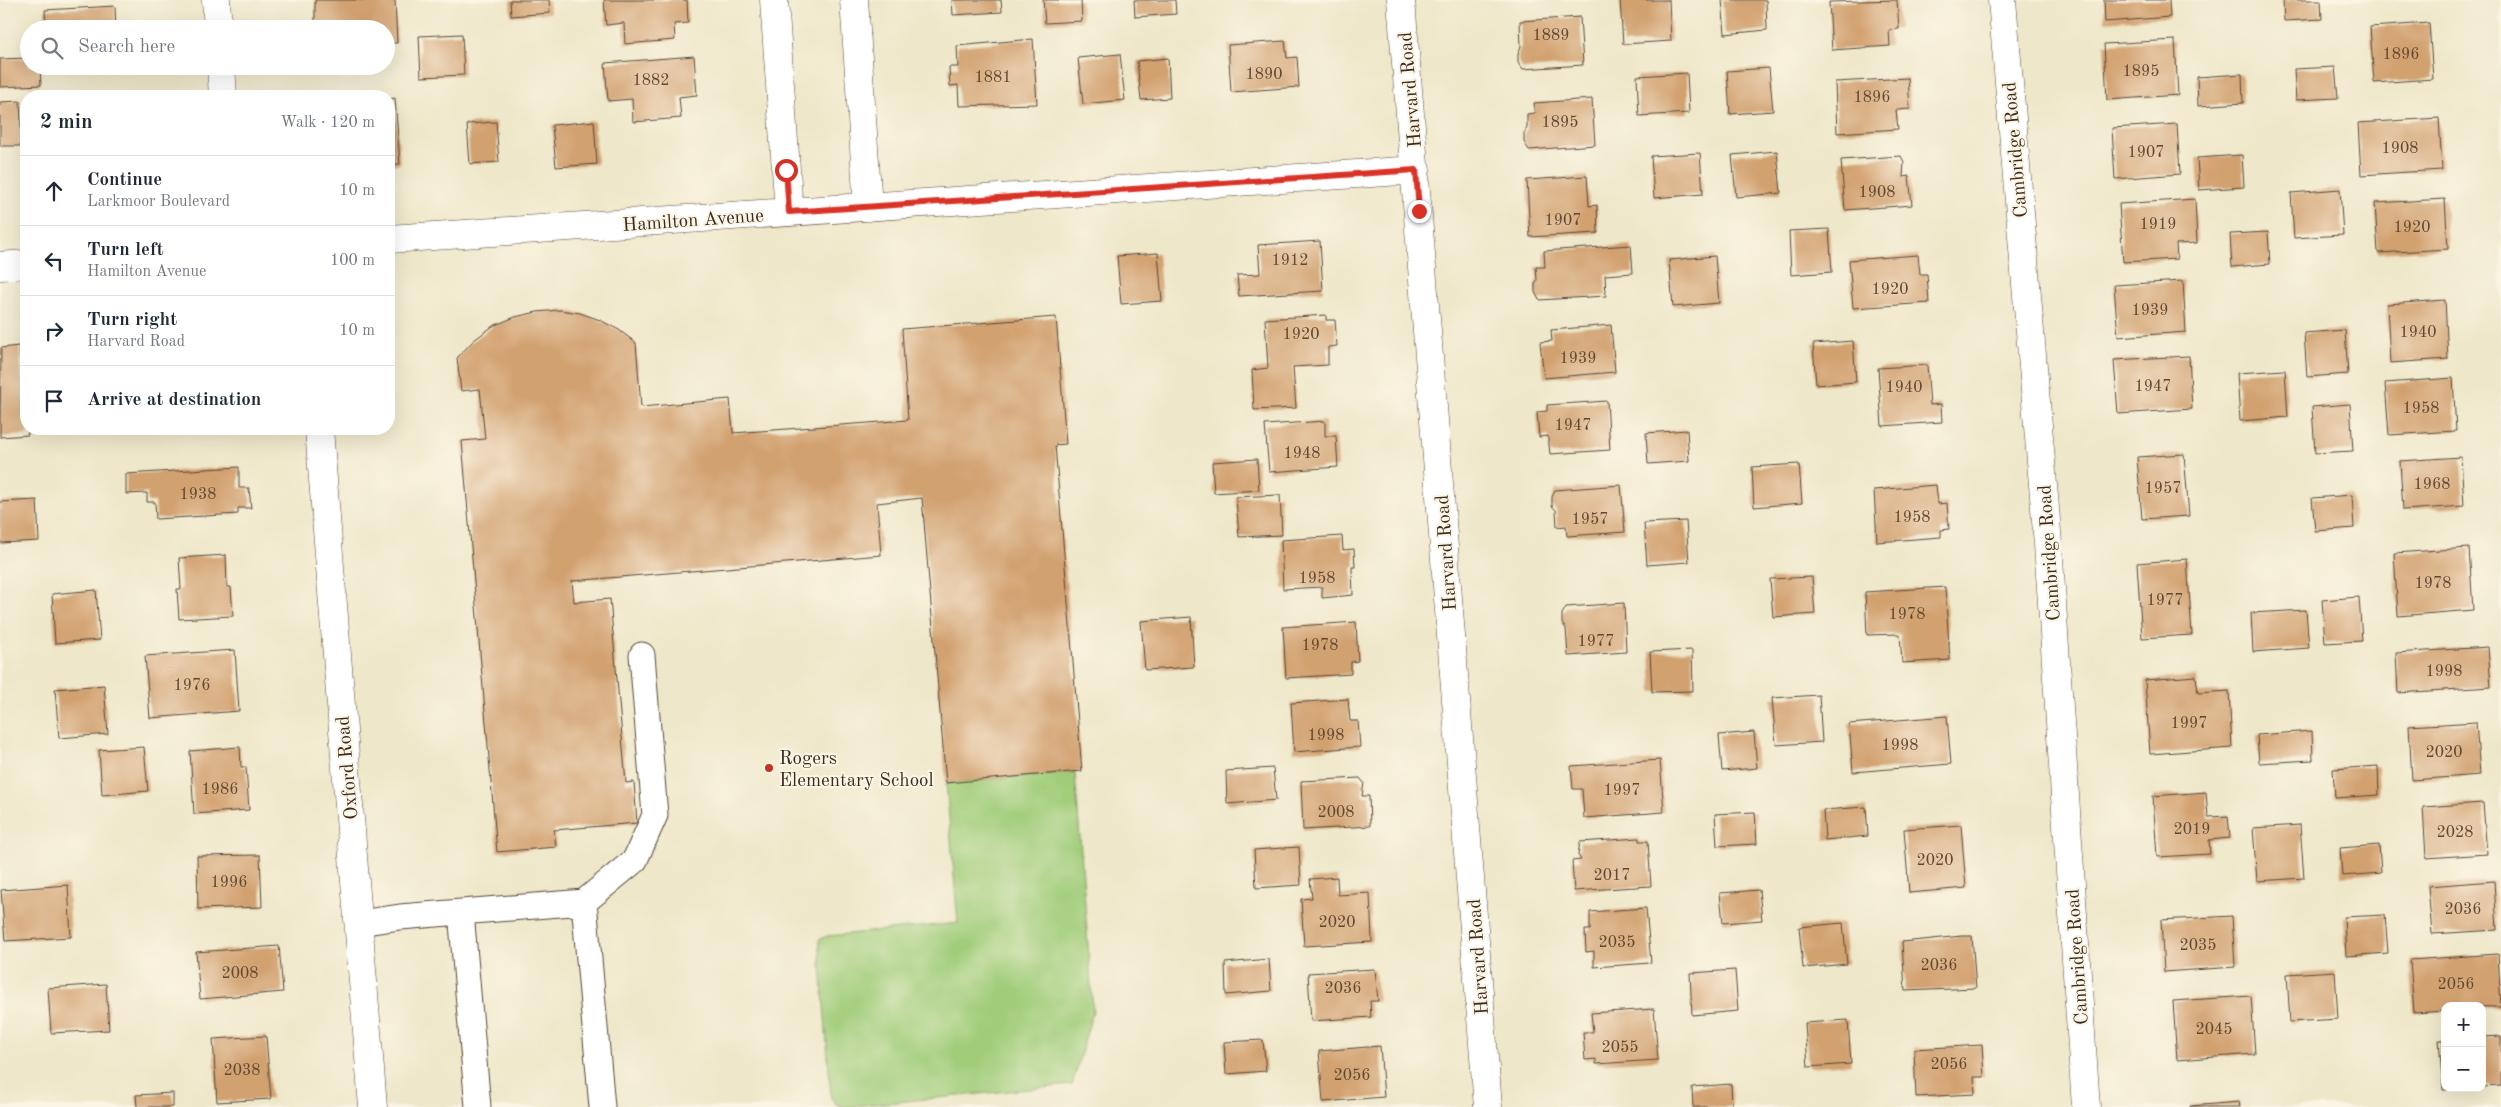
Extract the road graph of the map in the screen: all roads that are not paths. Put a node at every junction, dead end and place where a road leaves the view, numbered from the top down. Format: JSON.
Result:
{"nodes":[{"id":1,"x":216,"y":0,"type":"edge"},
{"id":2,"x":774,"y":0,"type":"edge"},
{"id":3,"x":854,"y":0,"type":"edge"},
{"id":4,"x":1401,"y":0,"type":"edge"},
{"id":5,"x":2002,"y":0,"type":"edge"},
{"id":6,"x":217,"y":20,"type":"edge"},
{"id":7,"x":222,"y":75,"type":"edge"},
{"id":8,"x":223,"y":90,"type":"edge"},
{"id":9,"x":1416,"y":170,"type":"junction"},
{"id":10,"x":868,"y":207,"type":"junction"},
{"id":11,"x":789,"y":212,"type":"junction"},
{"id":12,"x":395,"y":239,"type":"edge"},
{"id":13,"x":20,"y":264,"type":"edge"},
{"id":14,"x":0,"y":266,"type":"edge"},
{"id":15,"x":319,"y":435,"type":"edge"},
{"id":16,"x":642,"y":655,"type":"dead end"},
{"id":17,"x":584,"y":902,"type":"junction"},
{"id":18,"x":461,"y":912,"type":"junction"},
{"id":19,"x":359,"y":922,"type":"junction"},
{"id":20,"x":374,"y":1107,"type":"edge"},
{"id":21,"x":478,"y":1107,"type":"edge"},
{"id":22,"x":602,"y":1107,"type":"edge"},
{"id":23,"x":1488,"y":1107,"type":"edge"},
{"id":24,"x":2086,"y":1107,"type":"edge"}],
"edges":[{"from":1,"to":6,"type":"street"},
{"from":2,"to":11,"type":"street"},
{"from":3,"to":10,"type":"street"},
{"from":4,"to":9,"type":"street","name":"Harvard Road"},
{"from":5,"to":24,"type":"street","name":"Cambridge Road"},
{"from":7,"to":8,"type":"street"},
{"from":9,"to":10,"type":"street","name":"Hamilton Avenue"},
{"from":9,"to":23,"type":"street","name":"Harvard Road"},
{"from":10,"to":11,"type":"street","name":"Hamilton Avenue"},
{"from":11,"to":12,"type":"street","name":"Hamilton Avenue"},
{"from":13,"to":14,"type":"street"},
{"from":15,"to":19,"type":"street","name":"Oxford Road"},
{"from":16,"to":17,"type":"lane"},
{"from":17,"to":18,"type":"lane"},
{"from":17,"to":22,"type":"lane"},
{"from":18,"to":19,"type":"lane"},
{"from":18,"to":21,"type":"lane"},
{"from":19,"to":20,"type":"street","name":"Oxford Road"}]}
